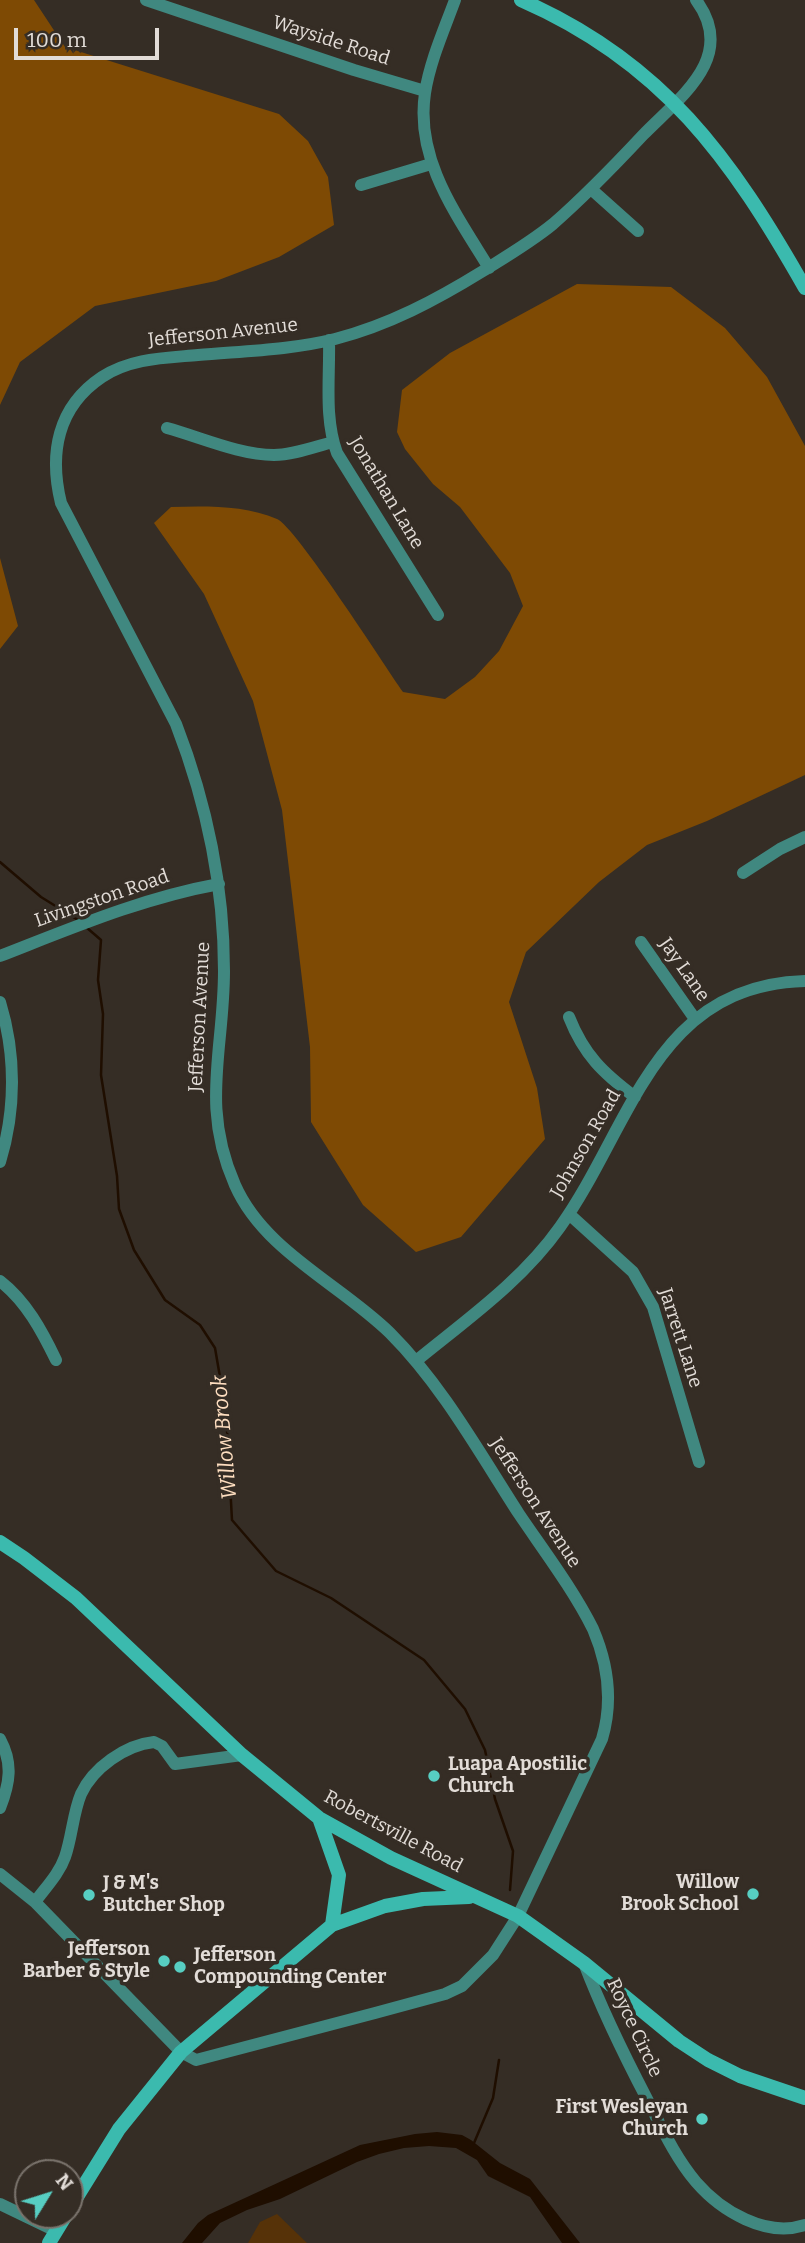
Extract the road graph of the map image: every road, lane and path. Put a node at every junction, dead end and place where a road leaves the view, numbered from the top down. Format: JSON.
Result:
{"nodes":[{"id":1,"x":146,"y":0,"type":"edge"},
{"id":2,"x":455,"y":0,"type":"edge"},
{"id":3,"x":521,"y":0,"type":"edge"},
{"id":4,"x":696,"y":0,"type":"edge"},
{"id":5,"x":425,"y":91,"type":"junction"},
{"id":6,"x":675,"y":103,"type":"junction"},
{"id":7,"x":431,"y":164,"type":"junction"},
{"id":8,"x":361,"y":185,"type":"dead end"},
{"id":9,"x":591,"y":190,"type":"junction"},
{"id":10,"x":638,"y":231,"type":"dead end"},
{"id":11,"x":489,"y":268,"type":"junction"},
{"id":12,"x":805,"y":288,"type":"edge"},
{"id":13,"x":329,"y":340,"type":"junction"},
{"id":14,"x":167,"y":428,"type":"dead end"},
{"id":15,"x":333,"y":442,"type":"junction"},
{"id":16,"x":438,"y":615,"type":"dead end"},
{"id":17,"x":805,"y":837,"type":"edge"},
{"id":18,"x":743,"y":873,"type":"dead end"},
{"id":19,"x":219,"y":884,"type":"junction"},
{"id":20,"x":641,"y":942,"type":"dead end"},
{"id":21,"x":0,"y":956,"type":"edge"},
{"id":22,"x":805,"y":981,"type":"edge"},
{"id":23,"x":0,"y":1002,"type":"edge"},
{"id":24,"x":569,"y":1017,"type":"dead end"},
{"id":25,"x":695,"y":1019,"type":"junction"},
{"id":26,"x":635,"y":1097,"type":"junction"},
{"id":27,"x":0,"y":1162,"type":"edge"},
{"id":28,"x":569,"y":1214,"type":"junction"},
{"id":29,"x":0,"y":1281,"type":"edge"},
{"id":30,"x":56,"y":1360,"type":"dead end"},
{"id":31,"x":416,"y":1361,"type":"junction"},
{"id":32,"x":699,"y":1462,"type":"dead end"},
{"id":33,"x":0,"y":1542,"type":"edge"},
{"id":34,"x":0,"y":1739,"type":"edge"},
{"id":35,"x":242,"y":1755,"type":"junction"},
{"id":36,"x":0,"y":1808,"type":"edge"},
{"id":37,"x":319,"y":1818,"type":"junction"},
{"id":38,"x":0,"y":1874,"type":"edge"},
{"id":39,"x":474,"y":1897,"type":"junction"},
{"id":40,"x":35,"y":1902,"type":"junction"},
{"id":41,"x":518,"y":1916,"type":"junction"},
{"id":42,"x":332,"y":1925,"type":"junction"},
{"id":43,"x":584,"y":1963,"type":"junction"},
{"id":44,"x":181,"y":2052,"type":"junction"},
{"id":45,"x":805,"y":2098,"type":"edge"},
{"id":46,"x":84,"y":2185,"type":"edge"},
{"id":47,"x":0,"y":2204,"type":"edge"},
{"id":48,"x":805,"y":2225,"type":"edge"},
{"id":49,"x":52,"y":2237,"type":"edge"}],
"edges":[{"from":1,"to":5,"type":"street","name":"Wayside Road"},
{"from":2,"to":5,"type":"street"},
{"from":3,"to":6,"type":"street"},
{"from":4,"to":6,"type":"street","name":"Jefferson Avenue"},
{"from":5,"to":7,"type":"street"},
{"from":6,"to":9,"type":"street","name":"Jefferson Avenue"},
{"from":6,"to":12,"type":"street"},
{"from":7,"to":8,"type":"street"},
{"from":7,"to":11,"type":"street"},
{"from":9,"to":10,"type":"street"},
{"from":9,"to":11,"type":"street","name":"Jefferson Avenue"},
{"from":11,"to":13,"type":"street","name":"Jefferson Avenue"},
{"from":13,"to":15,"type":"street","name":"Jonathan Lane"},
{"from":13,"to":19,"type":"street","name":"Jefferson Avenue"},
{"from":14,"to":15,"type":"street"},
{"from":15,"to":16,"type":"street","name":"Jonathan Lane"},
{"from":17,"to":18,"type":"street"},
{"from":19,"to":21,"type":"street","name":"Livingston Road"},
{"from":19,"to":31,"type":"street","name":"Jefferson Avenue"},
{"from":20,"to":25,"type":"street","name":"Jay Lane"},
{"from":22,"to":25,"type":"street","name":"Johnson Road"},
{"from":23,"to":27,"type":"street"},
{"from":24,"to":26,"type":"street"},
{"from":25,"to":26,"type":"street","name":"Johnson Road"},
{"from":26,"to":28,"type":"street","name":"Johnson Road"},
{"from":28,"to":31,"type":"street","name":"Johnson Road"},
{"from":28,"to":32,"type":"street","name":"Jarrett Lane"},
{"from":29,"to":30,"type":"street"},
{"from":31,"to":41,"type":"street","name":"Jefferson Avenue"},
{"from":33,"to":35,"type":"street","name":"Robertsville Road"},
{"from":34,"to":36,"type":"street"},
{"from":35,"to":37,"type":"street","name":"Robertsville Road"},
{"from":35,"to":40,"type":"street"},
{"from":37,"to":39,"type":"street","name":"Robertsville Road"},
{"from":37,"to":42,"type":"street"},
{"from":38,"to":40,"type":"street"},
{"from":39,"to":41,"type":"street","name":"Robertsville Road"},
{"from":39,"to":42,"type":"street"},
{"from":40,"to":44,"type":"street"},
{"from":41,"to":43,"type":"street","name":"Robertsville Road"},
{"from":41,"to":44,"type":"street","name":"Jefferson Avenue"},
{"from":42,"to":44,"type":"street"},
{"from":43,"to":45,"type":"street","name":"Robertsville Road"},
{"from":43,"to":48,"type":"street","name":"Royce Circle"},
{"from":44,"to":46,"type":"street"},
{"from":47,"to":49,"type":"street"}]}
